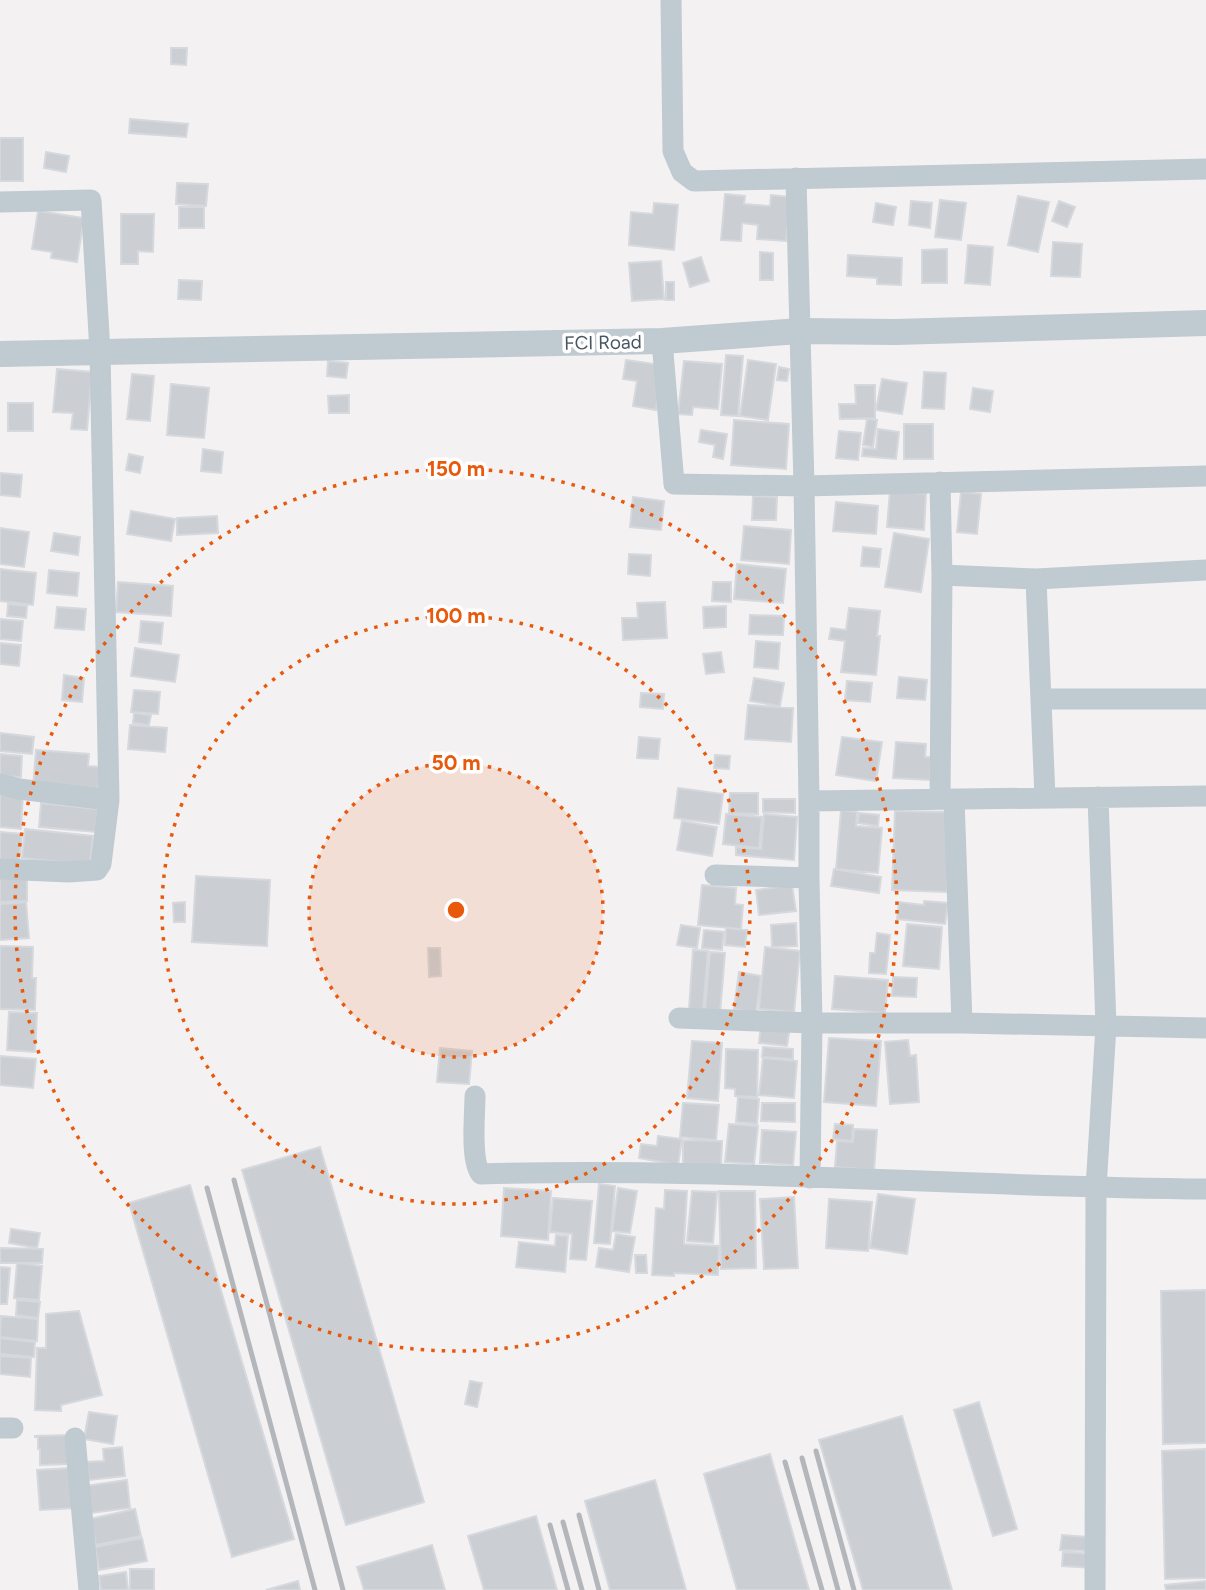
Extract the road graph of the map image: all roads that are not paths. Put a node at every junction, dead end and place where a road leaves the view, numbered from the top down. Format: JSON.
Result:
{"nodes":[{"id":1,"x":671,"y":0,"type":"edge"},
{"id":2,"x":1206,"y":169,"type":"edge"},
{"id":3,"x":796,"y":178,"type":"junction"},
{"id":4,"x":0,"y":202,"type":"edge"},
{"id":5,"x":1206,"y":323,"type":"edge"},
{"id":6,"x":800,"y":331,"type":"junction"},
{"id":7,"x":662,"y":341,"type":"junction"},
{"id":8,"x":100,"y":351,"type":"junction"},
{"id":9,"x":0,"y":354,"type":"edge"},
{"id":10,"x":1205,"y":479,"type":"edge"},
{"id":11,"x":940,"y":482,"type":"junction"},
{"id":12,"x":804,"y":486,"type":"junction"},
{"id":13,"x":1206,"y":570,"type":"edge"},
{"id":14,"x":942,"y":575,"type":"junction"},
{"id":15,"x":1036,"y":579,"type":"junction"},
{"id":16,"x":1042,"y":699,"type":"junction"},
{"id":17,"x":1206,"y":699,"type":"edge"},
{"id":18,"x":0,"y":784,"type":"edge"},
{"id":19,"x":1206,"y":796,"type":"edge"},
{"id":20,"x":1098,"y":797,"type":"junction"},
{"id":21,"x":1045,"y":798,"type":"junction"},
{"id":22,"x":947,"y":799,"type":"junction"},
{"id":23,"x":110,"y":800,"type":"junction"},
{"id":24,"x":809,"y":801,"type":"junction"},
{"id":25,"x":0,"y":869,"type":"edge"},
{"id":26,"x":715,"y":875,"type":"dead end"},
{"id":27,"x":809,"y":878,"type":"junction"},
{"id":28,"x":679,"y":1018,"type":"dead end"},
{"id":29,"x":812,"y":1023,"type":"junction"},
{"id":30,"x":962,"y":1023,"type":"junction"},
{"id":31,"x":1106,"y":1026,"type":"junction"},
{"id":32,"x":1206,"y":1028,"type":"edge"},
{"id":33,"x":475,"y":1096,"type":"dead end"},
{"id":34,"x":810,"y":1178,"type":"junction"},
{"id":35,"x":1096,"y":1188,"type":"junction"},
{"id":36,"x":1206,"y":1189,"type":"edge"},
{"id":37,"x":75,"y":1438,"type":"dead end"},
{"id":38,"x":89,"y":1590,"type":"edge"},
{"id":39,"x":1095,"y":1590,"type":"edge"}],
"edges":[{"from":1,"to":3,"type":"street"},
{"from":2,"to":3,"type":"street"},
{"from":3,"to":6,"type":"street"},
{"from":4,"to":8,"type":"street"},
{"from":5,"to":6,"type":"street","name":"FCI Road"},
{"from":6,"to":7,"type":"street","name":"FCI Road"},
{"from":6,"to":12,"type":"street"},
{"from":7,"to":8,"type":"street","name":"FCI Road"},
{"from":7,"to":12,"type":"street"},
{"from":8,"to":9,"type":"street","name":"FCI Road"},
{"from":8,"to":23,"type":"street"},
{"from":10,"to":11,"type":"street"},
{"from":11,"to":12,"type":"street"},
{"from":11,"to":14,"type":"street"},
{"from":12,"to":24,"type":"street"},
{"from":13,"to":15,"type":"street"},
{"from":14,"to":15,"type":"street"},
{"from":14,"to":22,"type":"street"},
{"from":15,"to":16,"type":"street"},
{"from":16,"to":17,"type":"street"},
{"from":16,"to":21,"type":"street"},
{"from":18,"to":23,"type":"street"},
{"from":19,"to":20,"type":"street"},
{"from":20,"to":21,"type":"street"},
{"from":20,"to":31,"type":"street"},
{"from":21,"to":22,"type":"street"},
{"from":22,"to":24,"type":"street"},
{"from":22,"to":30,"type":"street"},
{"from":23,"to":25,"type":"street"},
{"from":24,"to":27,"type":"street"},
{"from":26,"to":27,"type":"street"},
{"from":27,"to":29,"type":"street"},
{"from":28,"to":29,"type":"street"},
{"from":29,"to":30,"type":"street"},
{"from":29,"to":34,"type":"street"},
{"from":30,"to":31,"type":"street"},
{"from":31,"to":32,"type":"street"},
{"from":31,"to":35,"type":"street"},
{"from":33,"to":34,"type":"street"},
{"from":34,"to":35,"type":"street"},
{"from":35,"to":36,"type":"street"},
{"from":35,"to":39,"type":"street"},
{"from":37,"to":38,"type":"street"}]}
